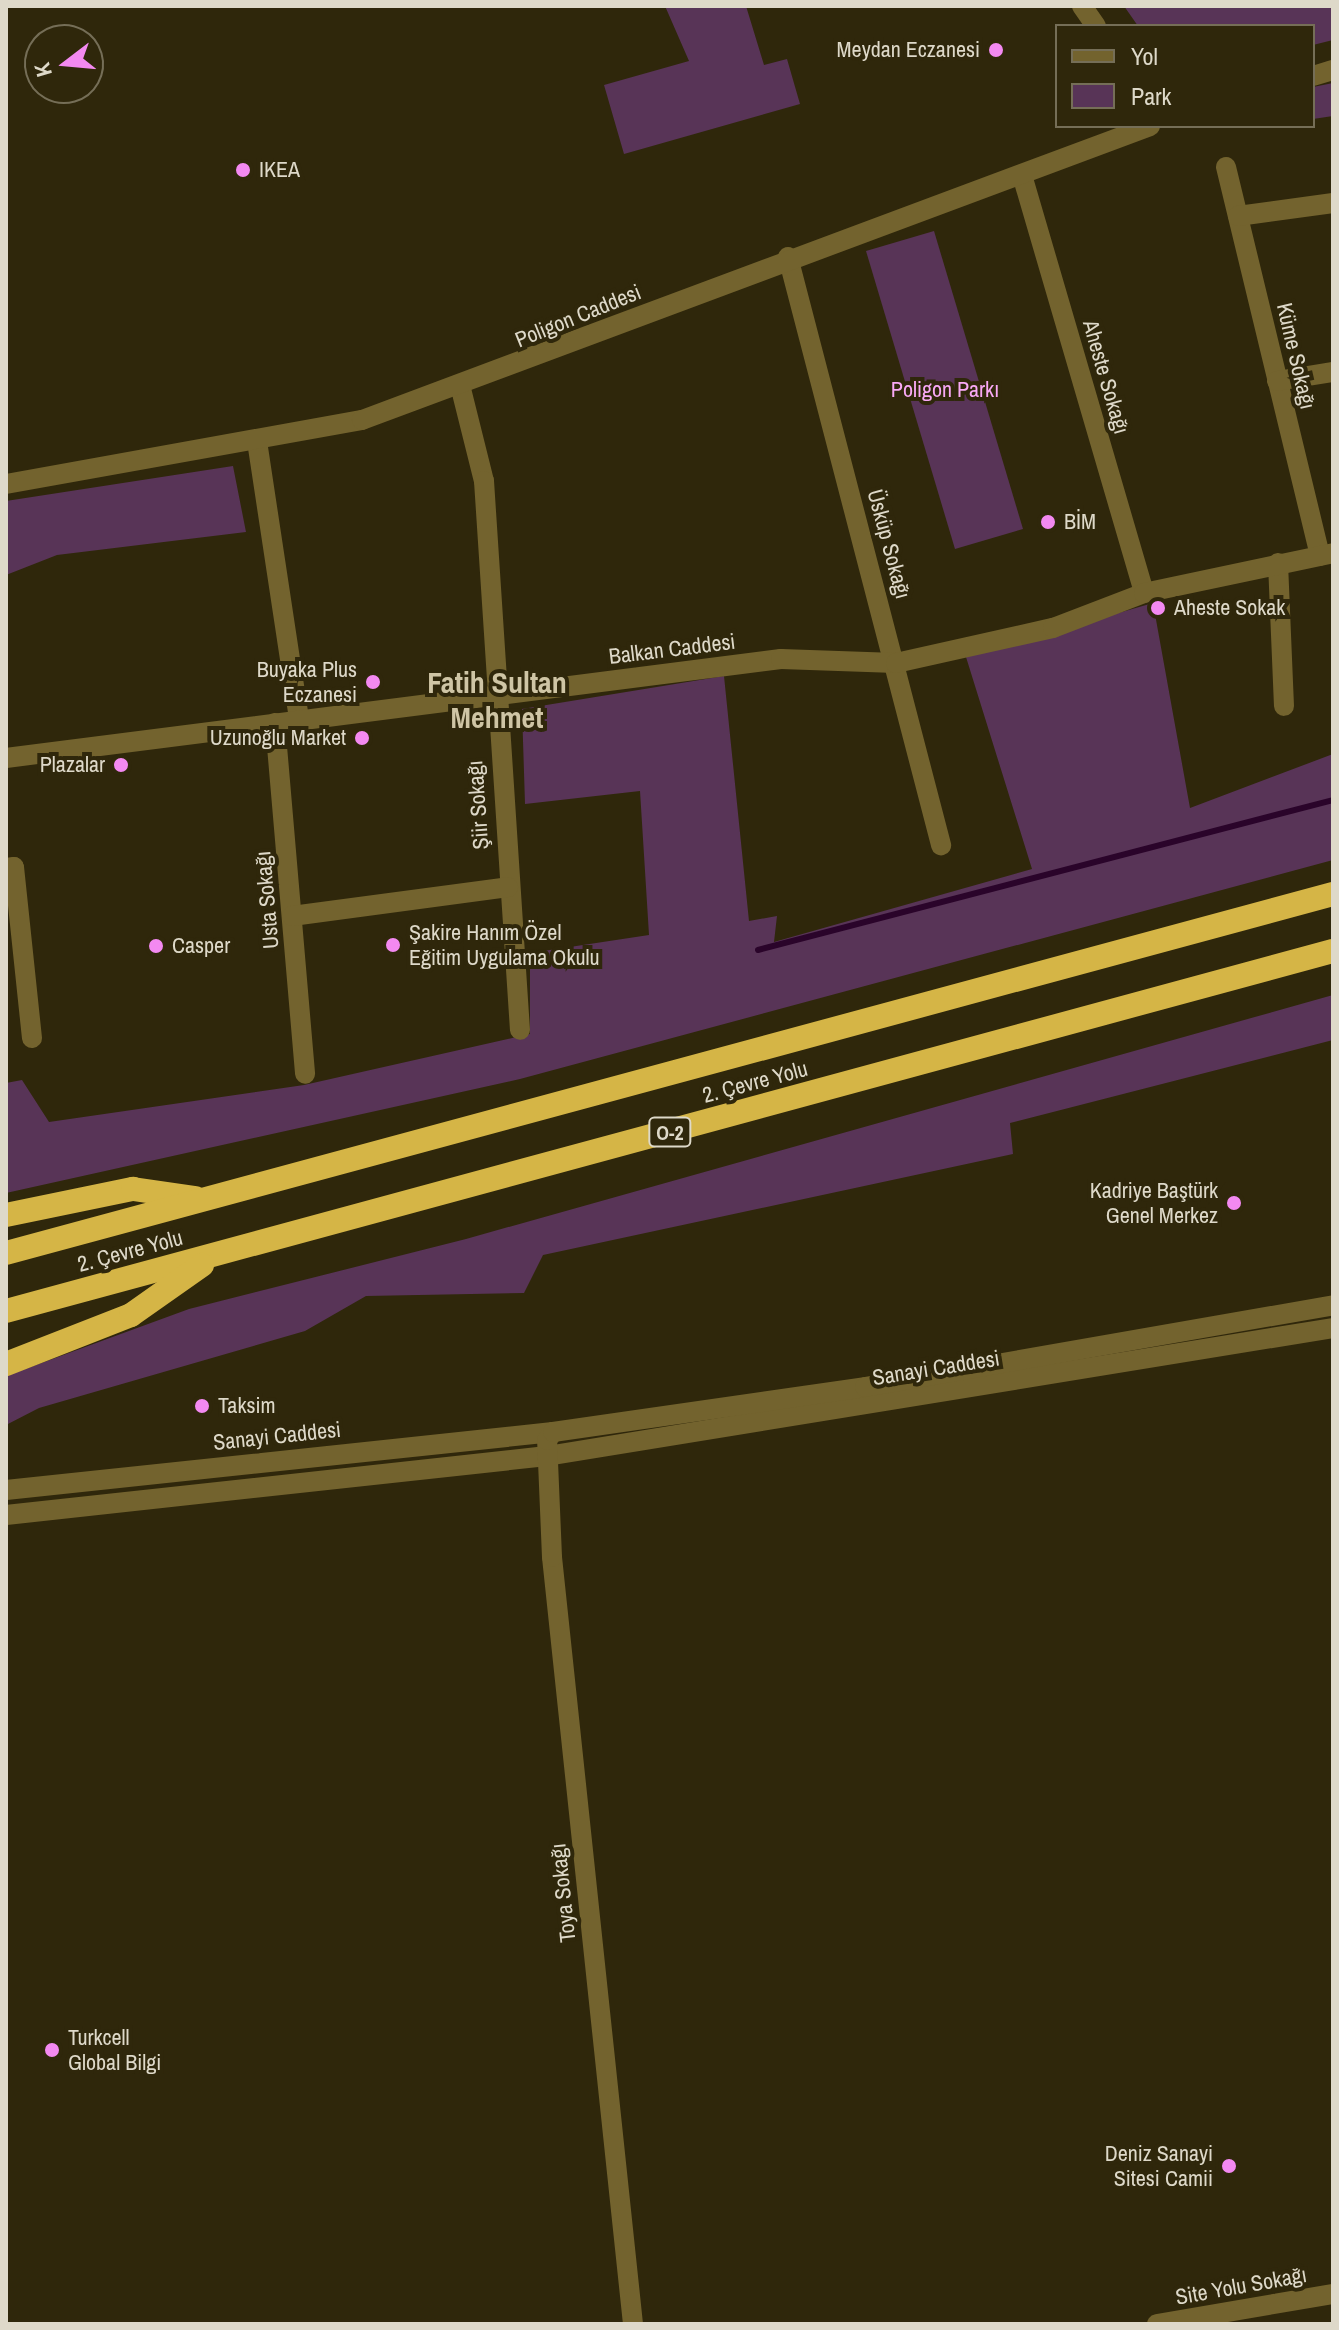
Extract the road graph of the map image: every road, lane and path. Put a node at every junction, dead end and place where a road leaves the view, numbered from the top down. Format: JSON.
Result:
{"nodes":[{"id":1,"x":1082,"y":6,"type":"edge"},
{"id":2,"x":1095,"y":24,"type":"edge"},
{"id":3,"x":1140,"y":128,"type":"edge"},
{"id":4,"x":1114,"y":133,"type":"edge"},
{"id":5,"x":1226,"y":167,"type":"dead end"},
{"id":6,"x":1022,"y":175,"type":"junction"},
{"id":7,"x":1333,"y":203,"type":"edge"},
{"id":8,"x":1238,"y":216,"type":"junction"},
{"id":9,"x":788,"y":257,"type":"junction"},
{"id":10,"x":1333,"y":372,"type":"edge"},
{"id":11,"x":1277,"y":381,"type":"junction"},
{"id":12,"x":461,"y":389,"type":"junction"},
{"id":13,"x":257,"y":441,"type":"junction"},
{"id":14,"x":6,"y":484,"type":"edge"},
{"id":15,"x":1327,"y":554,"type":"edge"},
{"id":16,"x":1278,"y":563,"type":"junction"},
{"id":17,"x":1144,"y":593,"type":"junction"},
{"id":18,"x":896,"y":663,"type":"junction"},
{"id":19,"x":494,"y":696,"type":"junction"},
{"id":20,"x":1284,"y":706,"type":"dead end"},
{"id":21,"x":299,"y":720,"type":"junction"},
{"id":22,"x":275,"y":723,"type":"junction"},
{"id":23,"x":6,"y":758,"type":"edge"},
{"id":24,"x":941,"y":845,"type":"dead end"},
{"id":25,"x":6,"y":868,"type":"edge"},
{"id":26,"x":508,"y":887,"type":"junction"},
{"id":27,"x":1333,"y":894,"type":"edge"},
{"id":28,"x":292,"y":916,"type":"junction"},
{"id":29,"x":1333,"y":951,"type":"edge"},
{"id":30,"x":520,"y":1030,"type":"dead end"},
{"id":31,"x":32,"y":1038,"type":"dead end"},
{"id":32,"x":305,"y":1074,"type":"dead end"},
{"id":33,"x":205,"y":1200,"type":"junction"},
{"id":34,"x":6,"y":1215,"type":"edge"},
{"id":35,"x":6,"y":1253,"type":"edge"},
{"id":36,"x":216,"y":1255,"type":"junction"},
{"id":37,"x":1333,"y":1305,"type":"edge"},
{"id":38,"x":6,"y":1311,"type":"edge"},
{"id":39,"x":1333,"y":1328,"type":"edge"},
{"id":40,"x":6,"y":1364,"type":"edge"},
{"id":41,"x":553,"y":1432,"type":"junction"},
{"id":42,"x":547,"y":1456,"type":"junction"},
{"id":43,"x":6,"y":1490,"type":"edge"},
{"id":44,"x":6,"y":1515,"type":"edge"},
{"id":45,"x":1333,"y":2294,"type":"edge"},
{"id":46,"x":633,"y":2324,"type":"edge"},
{"id":47,"x":1157,"y":2324,"type":"edge"}],
"edges":[{"from":1,"to":2,"type":"street"},
{"from":3,"to":4,"type":"street","name":"Poligon Caddesi"},
{"from":4,"to":6,"type":"street","name":"Poligon Caddesi"},
{"from":5,"to":8,"type":"street","name":"Küme Sokağı"},
{"from":6,"to":9,"type":"street","name":"Poligon Caddesi"},
{"from":6,"to":17,"type":"street","name":"Aheste Sokağı"},
{"from":7,"to":8,"type":"street"},
{"from":8,"to":11,"type":"street","name":"Küme Sokağı"},
{"from":9,"to":12,"type":"street","name":"Poligon Caddesi"},
{"from":9,"to":18,"type":"street","name":"Üsküp Sokağı"},
{"from":10,"to":11,"type":"street"},
{"from":11,"to":15,"type":"street","name":"Küme Sokağı"},
{"from":12,"to":13,"type":"street","name":"Poligon Caddesi"},
{"from":12,"to":19,"type":"street","name":"Şiir Sokağı"},
{"from":13,"to":14,"type":"street","name":"Poligon Caddesi"},
{"from":13,"to":21,"type":"street"},
{"from":15,"to":16,"type":"street","name":"Balkan Caddesi"},
{"from":16,"to":17,"type":"street","name":"Balkan Caddesi"},
{"from":16,"to":20,"type":"street"},
{"from":17,"to":18,"type":"street","name":"Balkan Caddesi"},
{"from":18,"to":19,"type":"street","name":"Balkan Caddesi"},
{"from":18,"to":24,"type":"street","name":"Üsküp Sokağı"},
{"from":19,"to":21,"type":"street","name":"Balkan Caddesi"},
{"from":19,"to":26,"type":"street","name":"Şiir Sokağı"},
{"from":21,"to":22,"type":"street","name":"Balkan Caddesi"},
{"from":22,"to":23,"type":"street","name":"Balkan Caddesi"},
{"from":22,"to":28,"type":"street","name":"Usta Sokağı"},
{"from":25,"to":31,"type":"street"},
{"from":26,"to":28,"type":"street"},
{"from":26,"to":30,"type":"street","name":"Şiir Sokağı"},
{"from":27,"to":33,"type":"highway","name":"2. Çevre Yolu"},
{"from":28,"to":32,"type":"street","name":"Usta Sokağı"},
{"from":29,"to":36,"type":"highway","name":"2. Çevre Yolu","number":"O-2"},
{"from":33,"to":34,"type":"highway"},
{"from":33,"to":35,"type":"highway","name":"2. Çevre Yolu"},
{"from":36,"to":38,"type":"highway","name":"2. Çevre Yolu","number":"O-2"},
{"from":36,"to":40,"type":"highway"},
{"from":37,"to":41,"type":"street","name":"Sanayi Caddesi"},
{"from":39,"to":42,"type":"street","name":"Sanayi Caddesi"},
{"from":41,"to":42,"type":"street"},
{"from":41,"to":43,"type":"street","name":"Sanayi Caddesi"},
{"from":42,"to":44,"type":"street","name":"Sanayi Caddesi"},
{"from":42,"to":46,"type":"street","name":"Toya Sokağı"},
{"from":45,"to":47,"type":"street","name":"Site Yolu Sokağı"}]}
